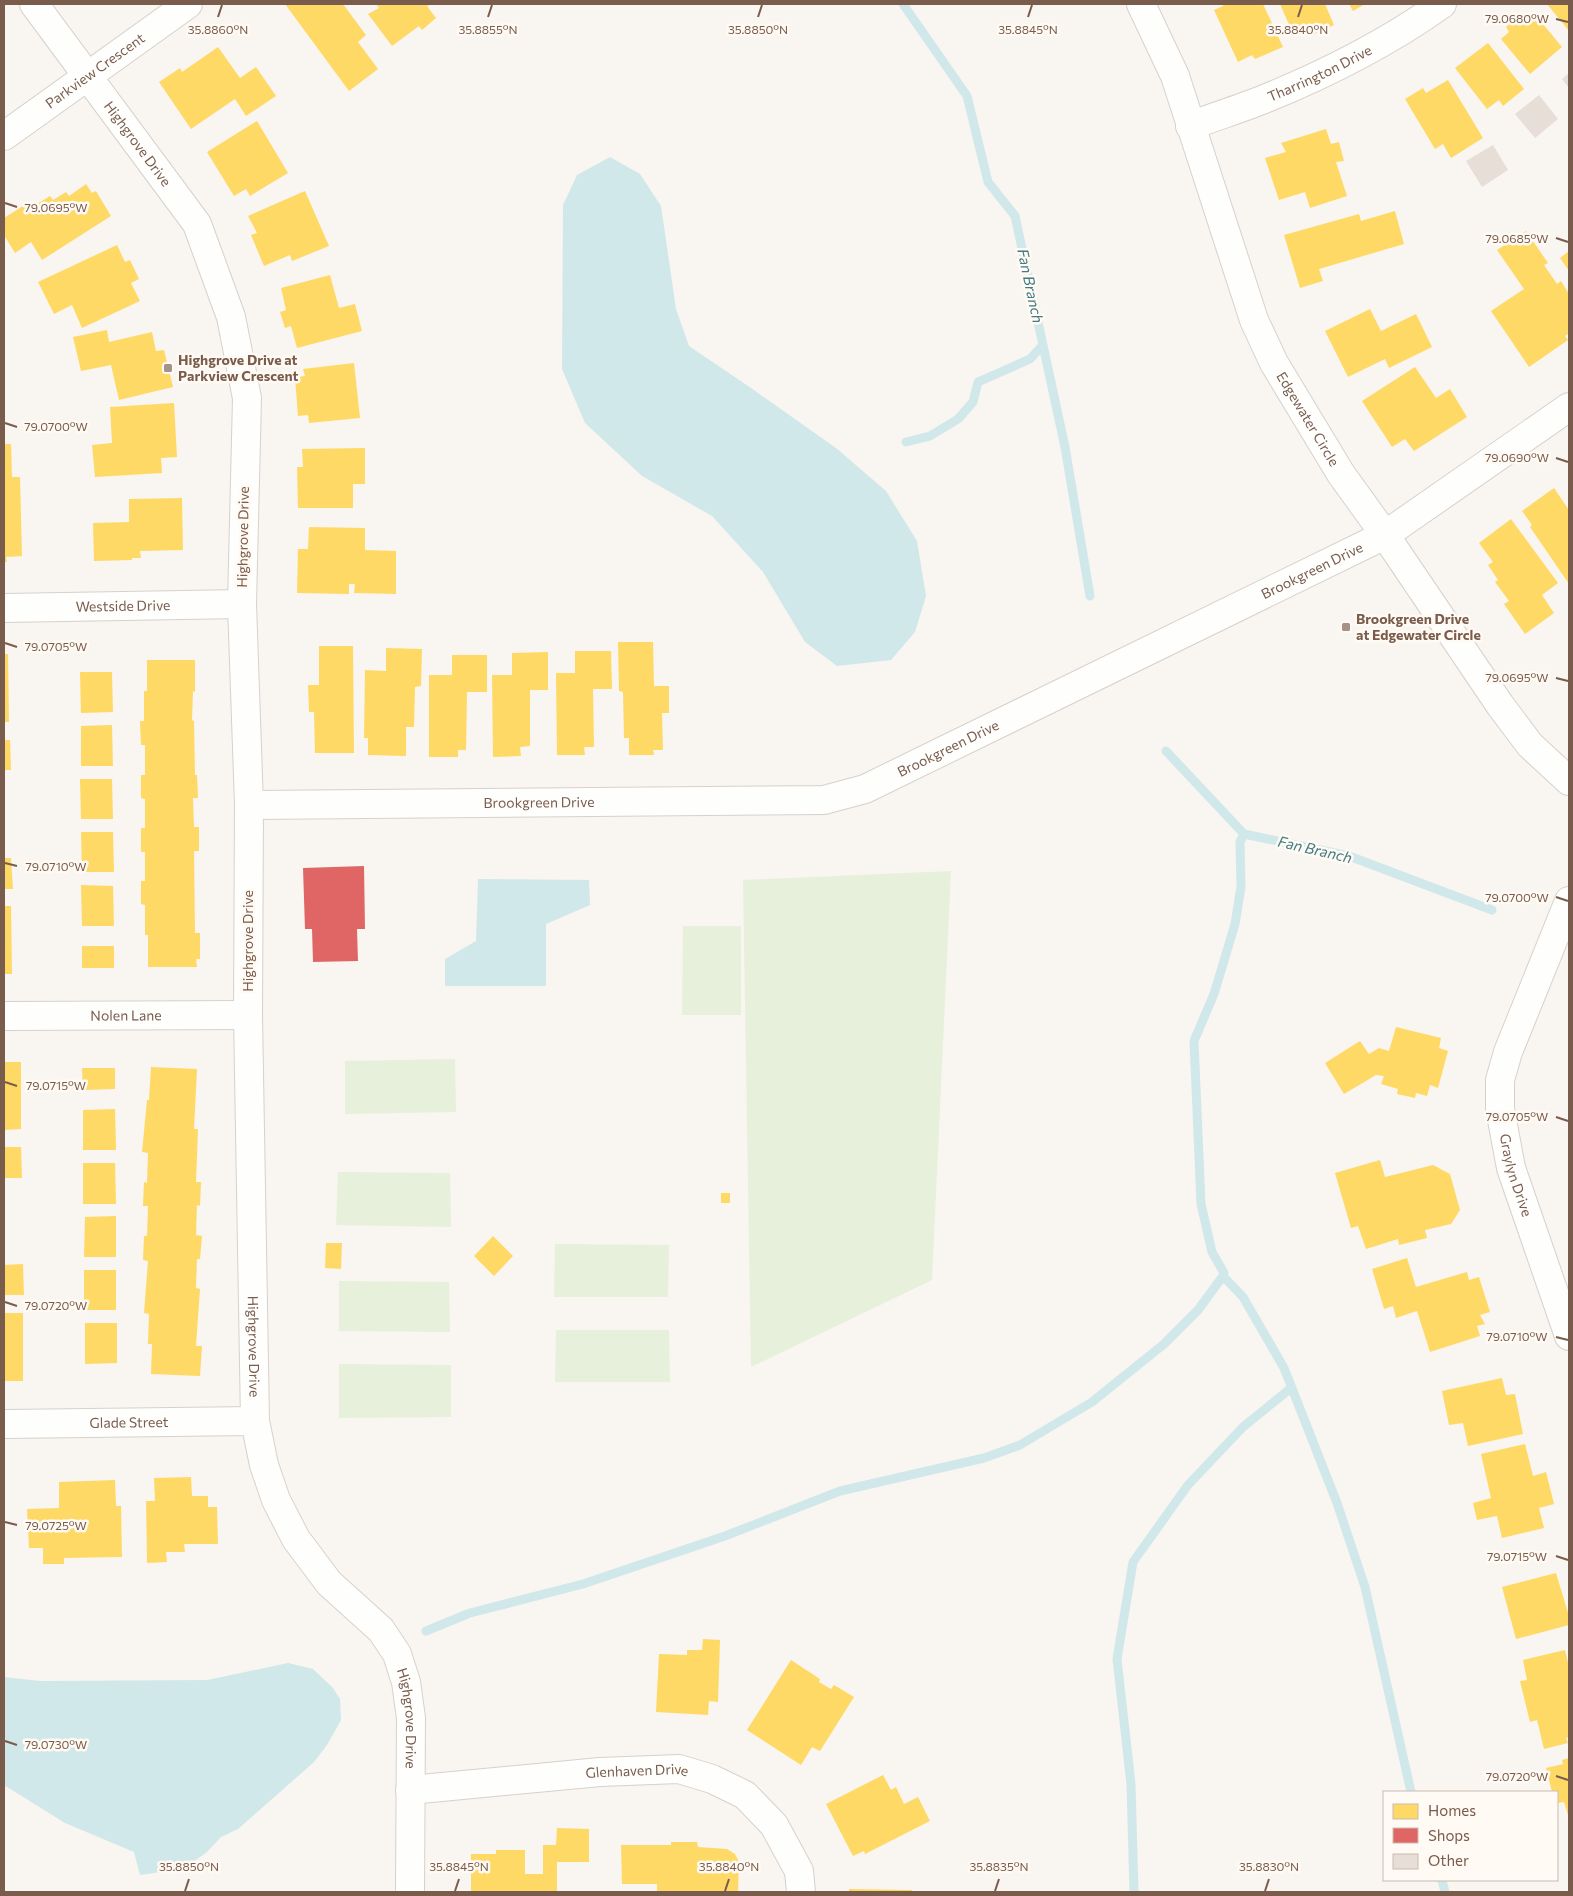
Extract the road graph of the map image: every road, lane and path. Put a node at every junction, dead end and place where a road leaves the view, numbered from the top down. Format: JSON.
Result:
{"nodes":[{"id":1,"x":34,"y":4,"type":"edge"},
{"id":2,"x":188,"y":4,"type":"edge"},
{"id":3,"x":1141,"y":4,"type":"edge"},
{"id":4,"x":1442,"y":4,"type":"edge"},
{"id":5,"x":89,"y":75,"type":"junction"},
{"id":6,"x":1190,"y":126,"type":"junction"},
{"id":7,"x":4,"y":136,"type":"edge"},
{"id":8,"x":1569,"y":407,"type":"edge"},
{"id":9,"x":1386,"y":536,"type":"junction"},
{"id":10,"x":242,"y":604,"type":"junction"},
{"id":11,"x":4,"y":608,"type":"edge"},
{"id":12,"x":1569,"y":781,"type":"edge"},
{"id":13,"x":249,"y":804,"type":"junction"},
{"id":14,"x":1569,"y":900,"type":"edge"},
{"id":15,"x":248,"y":1015,"type":"junction"},
{"id":16,"x":4,"y":1016,"type":"edge"},
{"id":17,"x":1569,"y":1336,"type":"edge"},
{"id":18,"x":255,"y":1421,"type":"junction"},
{"id":19,"x":4,"y":1424,"type":"edge"},
{"id":20,"x":410,"y":1790,"type":"junction"},
{"id":21,"x":410,"y":1892,"type":"edge"},
{"id":22,"x":801,"y":1892,"type":"edge"}],
"edges":[{"from":1,"to":5,"type":"street","name":"Highgrove Drive"},
{"from":2,"to":5,"type":"street","name":"Parkview Crescent"},
{"from":3,"to":6,"type":"street","name":"Edgewater Circle"},
{"from":4,"to":6,"type":"street","name":"Tharrington Drive"},
{"from":5,"to":7,"type":"street","name":"Parkview Crescent"},
{"from":5,"to":10,"type":"street","name":"Highgrove Drive"},
{"from":6,"to":9,"type":"street","name":"Edgewater Circle"},
{"from":8,"to":9,"type":"street","name":"Brookgreen Drive"},
{"from":9,"to":12,"type":"street","name":"Edgewater Circle"},
{"from":9,"to":13,"type":"street","name":"Brookgreen Drive"},
{"from":10,"to":11,"type":"street","name":"Westside Drive"},
{"from":10,"to":13,"type":"street","name":"Highgrove Drive"},
{"from":13,"to":15,"type":"street","name":"Highgrove Drive"},
{"from":14,"to":17,"type":"street","name":"Graylyn Drive"},
{"from":15,"to":16,"type":"street","name":"Nolen Lane"},
{"from":15,"to":18,"type":"street","name":"Highgrove Drive"},
{"from":18,"to":19,"type":"street","name":"Glade Street"},
{"from":18,"to":20,"type":"street","name":"Highgrove Drive"},
{"from":20,"to":21,"type":"street","name":"Highgrove Drive"},
{"from":20,"to":22,"type":"street","name":"Glenhaven Drive"}]}
